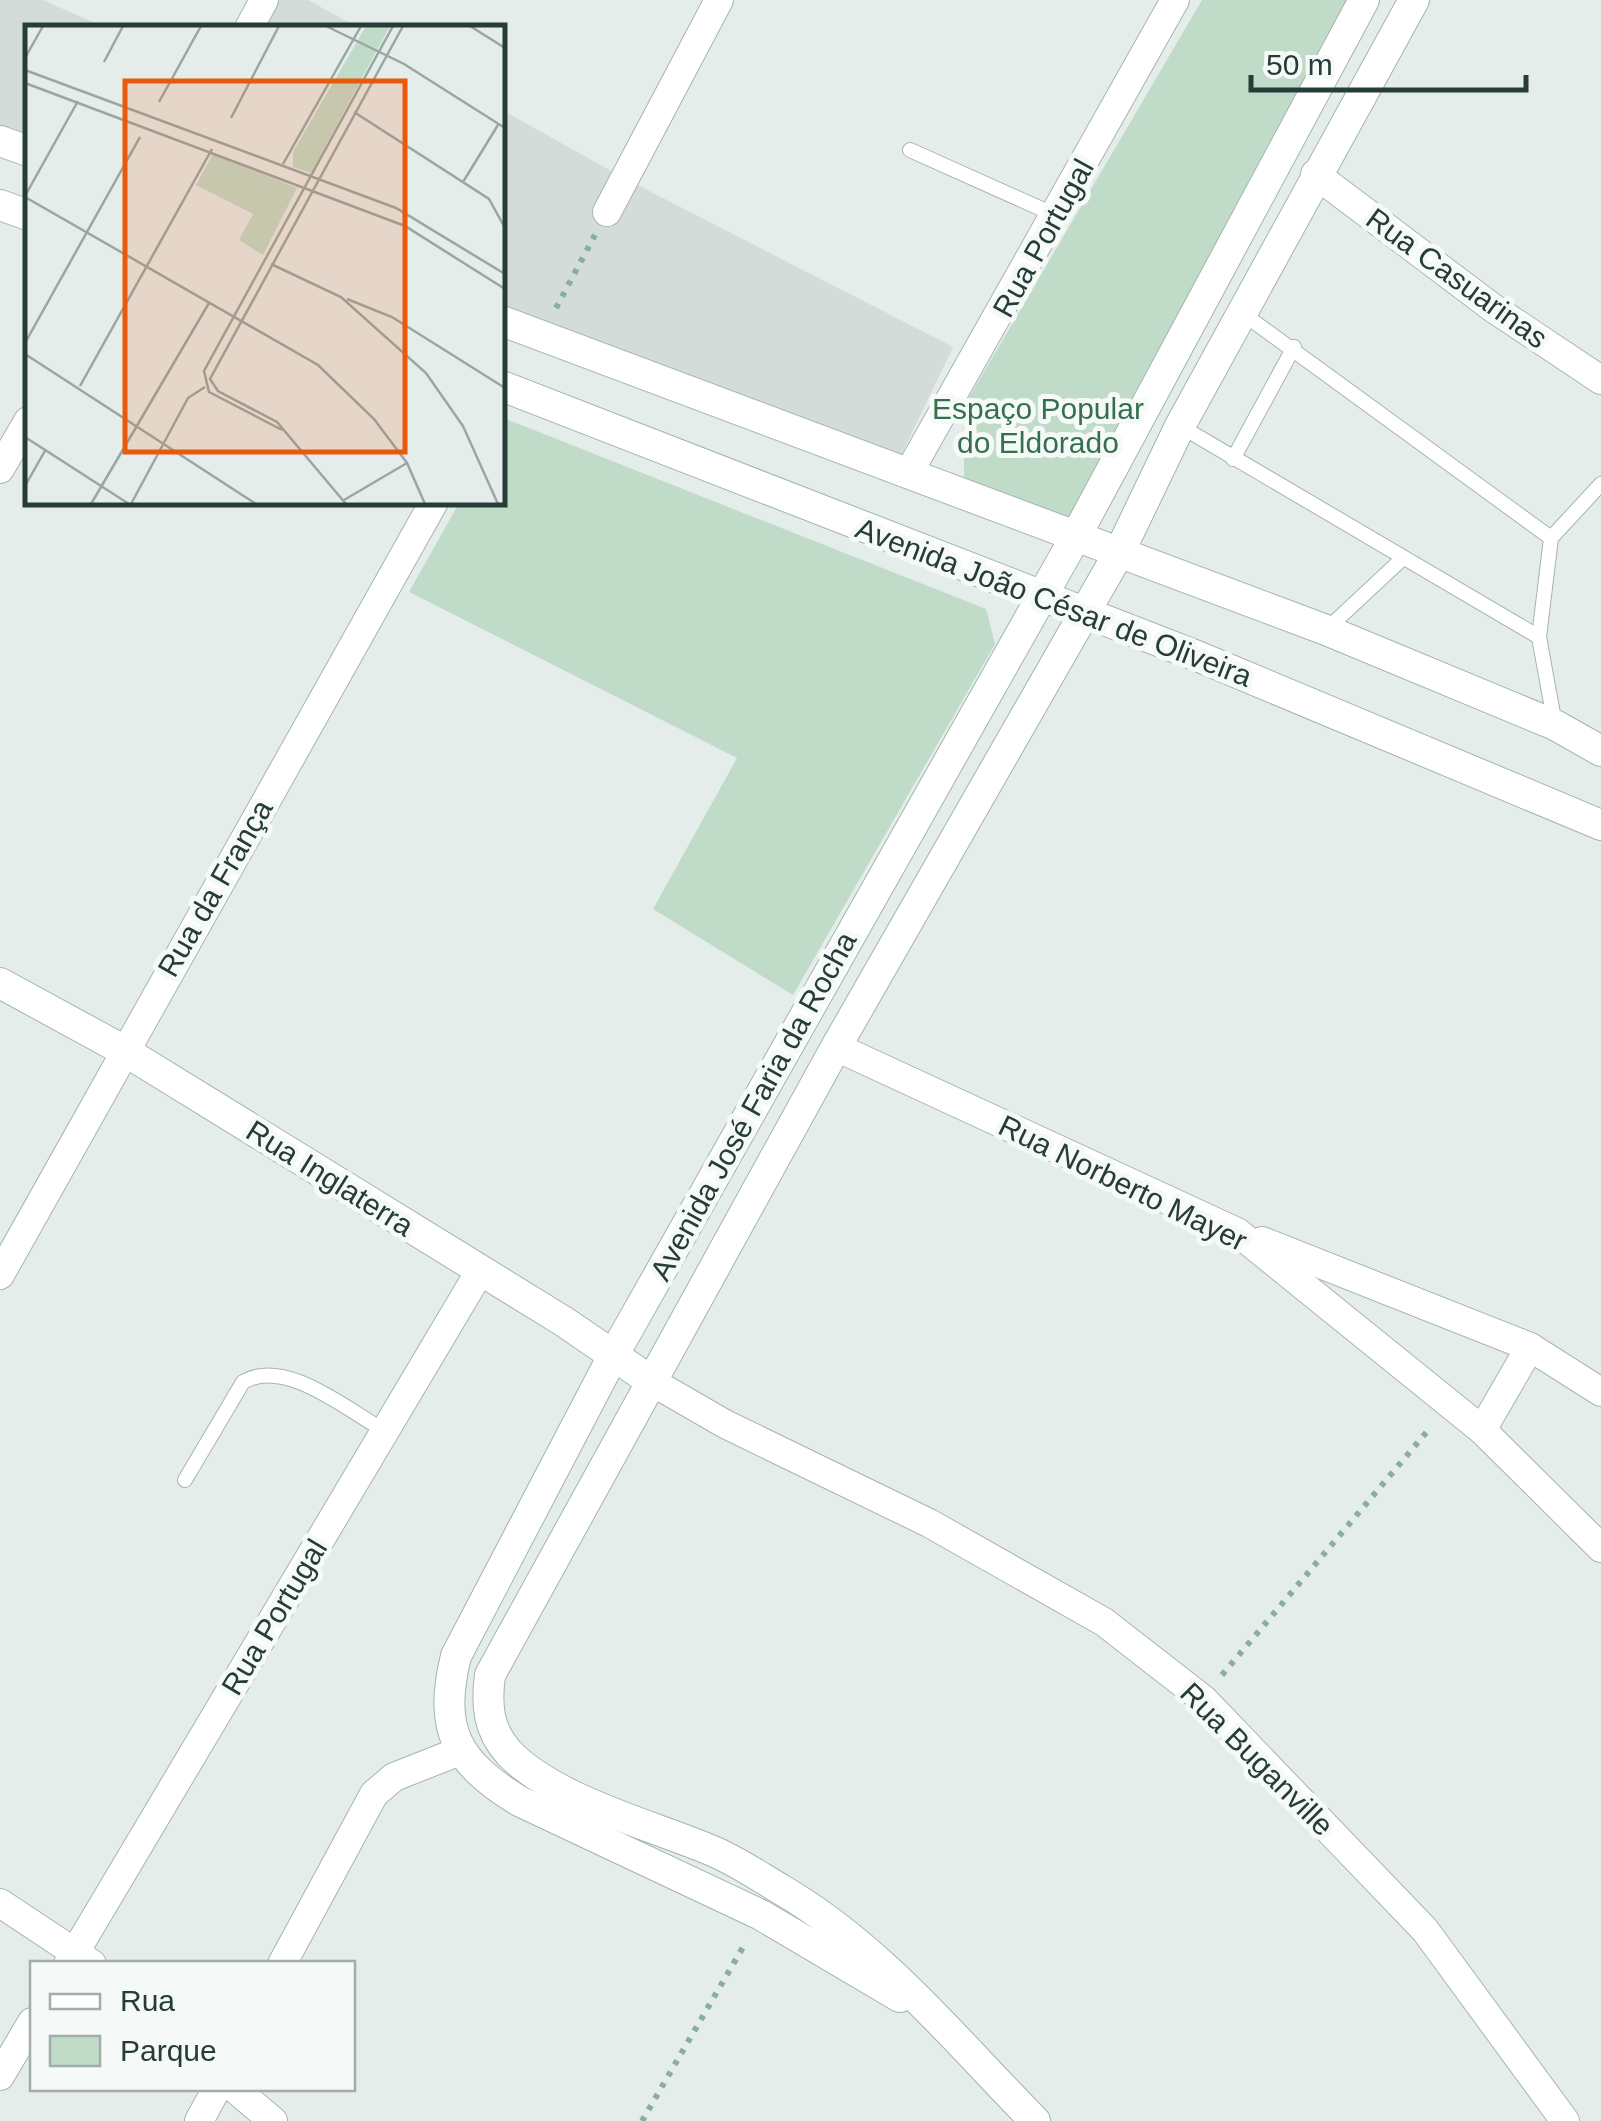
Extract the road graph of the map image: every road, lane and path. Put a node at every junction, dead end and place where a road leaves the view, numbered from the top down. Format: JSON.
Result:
{"nodes":[{"id":1,"x":264,"y":0,"type":"edge"},
{"id":2,"x":718,"y":0,"type":"edge"},
{"id":3,"x":1175,"y":0,"type":"edge"},
{"id":4,"x":1364,"y":0,"type":"edge"},
{"id":5,"x":1414,"y":0,"type":"edge"},
{"id":6,"x":251,"y":25,"type":"edge"},
{"id":7,"x":0,"y":141,"type":"edge"},
{"id":8,"x":25,"y":150,"type":"edge"},
{"id":9,"x":910,"y":150,"type":"dead end"},
{"id":10,"x":1315,"y":174,"type":"junction"},
{"id":11,"x":0,"y":205,"type":"edge"},
{"id":12,"x":607,"y":212,"type":"joint"},
{"id":13,"x":25,"y":213,"type":"edge"},
{"id":14,"x":1055,"y":216,"type":"junction"},
{"id":15,"x":1242,"y":313,"type":"junction"},
{"id":16,"x":505,"y":322,"type":"edge"},
{"id":17,"x":542,"y":335,"type":"junction"},
{"id":18,"x":1294,"y":347,"type":"junction"},
{"id":19,"x":1601,"y":380,"type":"edge"},
{"id":20,"x":505,"y":387,"type":"edge"},
{"id":21,"x":25,"y":426,"type":"edge"},
{"id":22,"x":1180,"y":426,"type":"junction"},
{"id":23,"x":1233,"y":458,"type":"junction"},
{"id":24,"x":0,"y":469,"type":"edge"},
{"id":25,"x":908,"y":474,"type":"junction"},
{"id":26,"x":1601,"y":484,"type":"edge"},
{"id":27,"x":432,"y":505,"type":"edge"},
{"id":28,"x":1076,"y":536,"type":"junction"},
{"id":29,"x":1552,"y":538,"type":"junction"},
{"id":30,"x":1120,"y":551,"type":"junction"},
{"id":31,"x":1402,"y":559,"type":"junction"},
{"id":32,"x":1040,"y":596,"type":"junction"},
{"id":33,"x":1086,"y":612,"type":"junction"},
{"id":34,"x":1326,"y":630,"type":"junction"},
{"id":35,"x":1539,"y":636,"type":"junction"},
{"id":36,"x":1555,"y":725,"type":"junction"},
{"id":37,"x":1601,"y":751,"type":"edge"},
{"id":38,"x":1601,"y":825,"type":"edge"},
{"id":39,"x":0,"y":982,"type":"edge"},
{"id":40,"x":836,"y":1048,"type":"junction"},
{"id":41,"x":123,"y":1050,"type":"junction"},
{"id":42,"x":1237,"y":1232,"type":"junction"},
{"id":43,"x":480,"y":1271,"type":"junction"},
{"id":44,"x":0,"y":1275,"type":"edge"},
{"id":45,"x":1530,"y":1347,"type":"junction"},
{"id":46,"x":614,"y":1354,"type":"junction"},
{"id":47,"x":654,"y":1383,"type":"junction"},
{"id":48,"x":1601,"y":1392,"type":"edge"},
{"id":49,"x":1450,"y":1404,"type":"junction"},
{"id":50,"x":1482,"y":1430,"type":"junction"},
{"id":51,"x":385,"y":1432,"type":"junction"},
{"id":52,"x":185,"y":1480,"type":"dead end"},
{"id":53,"x":1601,"y":1548,"type":"edge"},
{"id":54,"x":1203,"y":1699,"type":"junction"},
{"id":55,"x":460,"y":1751,"type":"junction"},
{"id":56,"x":0,"y":1903,"type":"edge"},
{"id":57,"x":761,"y":1915,"type":"junction"},
{"id":58,"x":79,"y":1959,"type":"edge"},
{"id":59,"x":284,"y":1961,"type":"edge"},
{"id":60,"x":928,"y":2014,"type":"junction"},
{"id":61,"x":30,"y":2025,"type":"edge"},
{"id":62,"x":0,"y":2076,"type":"edge"},
{"id":63,"x":214,"y":2091,"type":"edge"},
{"id":64,"x":238,"y":2091,"type":"edge"},
{"id":65,"x":199,"y":2121,"type":"edge"},
{"id":66,"x":274,"y":2121,"type":"edge"},
{"id":67,"x":642,"y":2121,"type":"edge"},
{"id":68,"x":1035,"y":2121,"type":"edge"},
{"id":69,"x":1566,"y":2121,"type":"edge"}],
"edges":[{"from":1,"to":6,"type":"street"},
{"from":2,"to":12,"type":"street"},
{"from":3,"to":14,"type":"street","name":"Rua Portugal"},
{"from":4,"to":28,"type":"street","name":"Avenida José Faria da Rocha"},
{"from":5,"to":10,"type":"street","name":"Avenida José Faria da Rocha"},
{"from":7,"to":8,"type":"street"},
{"from":9,"to":14,"type":"lane"},
{"from":10,"to":15,"type":"street","name":"Avenida José Faria da Rocha"},
{"from":10,"to":19,"type":"street","name":"Rua Casuarinas"},
{"from":11,"to":13,"type":"street"},
{"from":12,"to":17,"type":"path"},
{"from":14,"to":25,"type":"street","name":"Rua Portugal"},
{"from":15,"to":18,"type":"lane"},
{"from":15,"to":22,"type":"street","name":"Avenida José Faria da Rocha"},
{"from":16,"to":17,"type":"street"},
{"from":17,"to":25,"type":"street"},
{"from":18,"to":23,"type":"lane"},
{"from":18,"to":29,"type":"lane"},
{"from":20,"to":32,"type":"street","name":"Avenida João César de Oliveira"},
{"from":21,"to":24,"type":"street"},
{"from":22,"to":23,"type":"lane"},
{"from":22,"to":30,"type":"street","name":"Avenida José Faria da Rocha"},
{"from":23,"to":31,"type":"lane"},
{"from":25,"to":28,"type":"street"},
{"from":26,"to":29,"type":"lane"},
{"from":27,"to":41,"type":"street","name":"Rua da França"},
{"from":28,"to":30,"type":"street"},
{"from":28,"to":32,"type":"street","name":"Avenida José Faria da Rocha"},
{"from":29,"to":35,"type":"lane"},
{"from":30,"to":33,"type":"street","name":"Avenida José Faria da Rocha"},
{"from":30,"to":34,"type":"street"},
{"from":31,"to":34,"type":"lane"},
{"from":31,"to":35,"type":"lane"},
{"from":32,"to":33,"type":"street","name":"Avenida João César de Oliveira"},
{"from":32,"to":46,"type":"street","name":"Avenida José Faria da Rocha"},
{"from":33,"to":38,"type":"street","name":"Avenida João César de Oliveira"},
{"from":33,"to":40,"type":"street","name":"Avenida José Faria da Rocha"},
{"from":34,"to":36,"type":"street"},
{"from":35,"to":36,"type":"lane"},
{"from":36,"to":37,"type":"street"},
{"from":39,"to":41,"type":"street","name":"Rua Inglaterra"},
{"from":40,"to":42,"type":"street","name":"Rua Norberto Mayer"},
{"from":40,"to":47,"type":"street","name":"Avenida José Faria da Rocha"},
{"from":41,"to":43,"type":"street","name":"Rua Inglaterra"},
{"from":41,"to":44,"type":"street","name":"Rua da França"},
{"from":42,"to":45,"type":"street"},
{"from":42,"to":49,"type":"street","name":"Rua Norberto Mayer"},
{"from":43,"to":46,"type":"street","name":"Rua Inglaterra"},
{"from":43,"to":51,"type":"street","name":"Rua Portugal"},
{"from":45,"to":48,"type":"street"},
{"from":45,"to":50,"type":"street"},
{"from":46,"to":47,"type":"street","name":"Rua Inglaterra"},
{"from":46,"to":55,"type":"street","name":"Avenida José Faria da Rocha"},
{"from":47,"to":54,"type":"street","name":"Rua Buganville"},
{"from":47,"to":60,"type":"street","name":"Avenida José Faria da Rocha"},
{"from":49,"to":50,"type":"street","name":"Rua Norberto Mayer"},
{"from":49,"to":54,"type":"path"},
{"from":50,"to":53,"type":"street","name":"Rua Norberto Mayer"},
{"from":51,"to":52,"type":"lane"},
{"from":51,"to":58,"type":"street","name":"Rua Portugal"},
{"from":54,"to":69,"type":"street","name":"Rua Buganville"},
{"from":55,"to":57,"type":"street","name":"Avenida José Faria da Rocha"},
{"from":55,"to":59,"type":"street"},
{"from":56,"to":58,"type":"street"},
{"from":57,"to":60,"type":"street","name":"Avenida José Faria da Rocha"},
{"from":57,"to":67,"type":"path"},
{"from":60,"to":68,"type":"street","name":"Avenida José Faria da Rocha"},
{"from":61,"to":62,"type":"street"},
{"from":63,"to":65,"type":"street"},
{"from":64,"to":66,"type":"street"}]}
